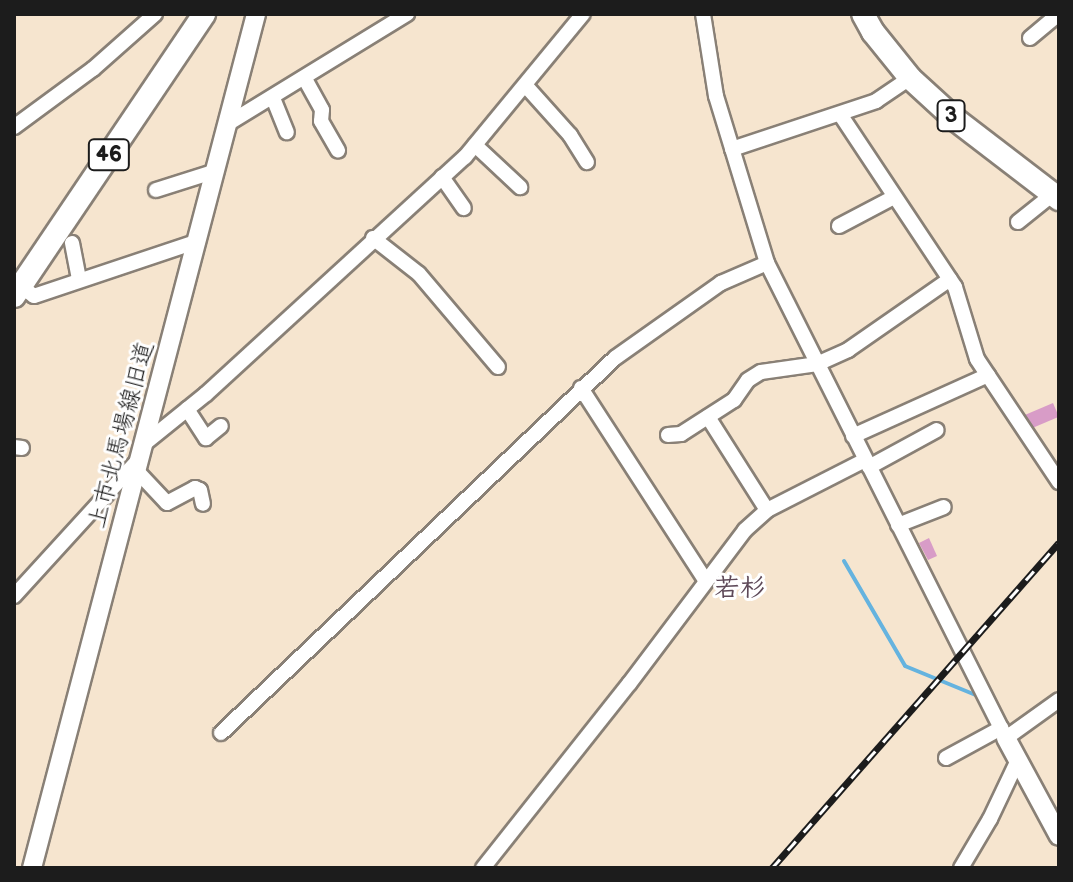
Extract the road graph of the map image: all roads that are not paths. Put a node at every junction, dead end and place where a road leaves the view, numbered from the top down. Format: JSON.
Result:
{"nodes":[{"id":1,"x":155,"y":14,"type":"edge"},
{"id":2,"x":204,"y":14,"type":"edge"},
{"id":3,"x":256,"y":14,"type":"edge"},
{"id":4,"x":407,"y":14,"type":"edge"},
{"id":5,"x":583,"y":14,"type":"edge"},
{"id":6,"x":703,"y":14,"type":"edge"},
{"id":7,"x":863,"y":14,"type":"edge"},
{"id":8,"x":1059,"y":14,"type":"edge"},
{"id":9,"x":1030,"y":38,"type":"dead end"},
{"id":10,"x":910,"y":78,"type":"junction"},
{"id":11,"x":305,"y":79,"type":"junction"},
{"id":12,"x":526,"y":86,"type":"junction"},
{"id":13,"x":273,"y":98,"type":"junction"},
{"id":14,"x":840,"y":114,"type":"junction"},
{"id":15,"x":229,"y":123,"type":"junction"},
{"id":16,"x":14,"y":127,"type":"edge"},
{"id":17,"x":287,"y":132,"type":"dead end"},
{"id":18,"x":475,"y":145,"type":"junction"},
{"id":19,"x":732,"y":149,"type":"junction"},
{"id":20,"x":338,"y":150,"type":"dead end"},
{"id":21,"x":587,"y":162,"type":"dead end"},
{"id":22,"x":216,"y":171,"type":"junction"},
{"id":23,"x":442,"y":177,"type":"junction"},
{"id":24,"x":520,"y":187,"type":"dead end"},
{"id":25,"x":156,"y":190,"type":"dead end"},
{"id":26,"x":1056,"y":196,"type":"edge"},
{"id":27,"x":894,"y":197,"type":"junction"},
{"id":28,"x":464,"y":208,"type":"dead end"},
{"id":29,"x":1018,"y":222,"type":"dead end"},
{"id":30,"x":839,"y":226,"type":"dead end"},
{"id":31,"x":373,"y":238,"type":"junction"},
{"id":32,"x":198,"y":241,"type":"junction"},
{"id":33,"x":72,"y":243,"type":"dead end"},
{"id":34,"x":767,"y":263,"type":"junction"},
{"id":35,"x":79,"y":279,"type":"junction"},
{"id":36,"x":950,"y":279,"type":"junction"},
{"id":37,"x":17,"y":291,"type":"edge"},
{"id":38,"x":817,"y":364,"type":"junction"},
{"id":39,"x":498,"y":367,"type":"dead end"},
{"id":40,"x":988,"y":375,"type":"junction"},
{"id":41,"x":581,"y":388,"type":"junction"},
{"id":42,"x":187,"y":409,"type":"junction"},
{"id":43,"x":708,"y":417,"type":"junction"},
{"id":44,"x":221,"y":426,"type":"dead end"},
{"id":45,"x":937,"y":430,"type":"dead end"},
{"id":46,"x":668,"y":435,"type":"dead end"},
{"id":47,"x":853,"y":436,"type":"junction"},
{"id":48,"x":140,"y":457,"type":"junction"},
{"id":49,"x":867,"y":464,"type":"junction"},
{"id":50,"x":1059,"y":482,"type":"edge"},
{"id":51,"x":203,"y":504,"type":"dead end"},
{"id":52,"x":944,"y":507,"type":"dead end"},
{"id":53,"x":767,"y":510,"type":"junction"},
{"id":54,"x":898,"y":525,"type":"junction"},
{"id":55,"x":706,"y":581,"type":"junction"},
{"id":56,"x":14,"y":596,"type":"edge"},
{"id":57,"x":1059,"y":700,"type":"edge"},
{"id":58,"x":221,"y":733,"type":"dead end"},
{"id":59,"x":1003,"y":733,"type":"junction"},
{"id":60,"x":946,"y":758,"type":"dead end"},
{"id":61,"x":1018,"y":760,"type":"junction"},
{"id":62,"x":1059,"y":836,"type":"edge"},
{"id":63,"x":32,"y":868,"type":"edge"},
{"id":64,"x":483,"y":868,"type":"edge"},
{"id":65,"x":961,"y":868,"type":"edge"}],
"edges":[{"from":1,"to":16,"type":"street"},
{"from":2,"to":37,"type":"main road","number":"46"},
{"from":3,"to":15,"type":"street","name":"上市北馬場線旧道"},
{"from":4,"to":11,"type":"street"},
{"from":5,"to":12,"type":"street"},
{"from":6,"to":19,"type":"street"},
{"from":7,"to":10,"type":"main road","number":"3"},
{"from":8,"to":9,"type":"street"},
{"from":10,"to":14,"type":"street"},
{"from":10,"to":26,"type":"main road","number":"3"},
{"from":11,"to":13,"type":"street"},
{"from":11,"to":20,"type":"street"},
{"from":12,"to":18,"type":"street"},
{"from":12,"to":21,"type":"street"},
{"from":13,"to":15,"type":"street"},
{"from":13,"to":17,"type":"street"},
{"from":14,"to":19,"type":"street"},
{"from":14,"to":27,"type":"street"},
{"from":15,"to":22,"type":"street","name":"上市北馬場線旧道"},
{"from":18,"to":23,"type":"street"},
{"from":18,"to":24,"type":"street"},
{"from":19,"to":34,"type":"street"},
{"from":22,"to":25,"type":"street"},
{"from":22,"to":32,"type":"street","name":"上市北馬場線旧道"},
{"from":23,"to":28,"type":"street"},
{"from":23,"to":31,"type":"street"},
{"from":26,"to":29,"type":"street"},
{"from":27,"to":30,"type":"street"},
{"from":27,"to":36,"type":"street"},
{"from":31,"to":39,"type":"street"},
{"from":31,"to":42,"type":"street"},
{"from":32,"to":35,"type":"street"},
{"from":32,"to":48,"type":"street","name":"上市北馬場線旧道"},
{"from":33,"to":35,"type":"street"},
{"from":34,"to":38,"type":"street"},
{"from":34,"to":41,"type":"street"},
{"from":35,"to":37,"type":"street"},
{"from":36,"to":38,"type":"street"},
{"from":36,"to":40,"type":"street"},
{"from":38,"to":43,"type":"street"},
{"from":38,"to":47,"type":"street"},
{"from":40,"to":47,"type":"street"},
{"from":40,"to":50,"type":"street"},
{"from":41,"to":55,"type":"street"},
{"from":41,"to":58,"type":"street"},
{"from":42,"to":44,"type":"street"},
{"from":42,"to":48,"type":"street"},
{"from":43,"to":46,"type":"street"},
{"from":43,"to":53,"type":"street"},
{"from":45,"to":49,"type":"street"},
{"from":47,"to":49,"type":"street"},
{"from":48,"to":51,"type":"street"},
{"from":48,"to":56,"type":"street"},
{"from":48,"to":63,"type":"street","name":"上市北馬場線旧道"},
{"from":49,"to":53,"type":"street"},
{"from":49,"to":54,"type":"street"},
{"from":52,"to":54,"type":"street"},
{"from":53,"to":55,"type":"street"},
{"from":54,"to":59,"type":"street"},
{"from":55,"to":64,"type":"street"},
{"from":57,"to":59,"type":"street"},
{"from":59,"to":60,"type":"street"},
{"from":59,"to":61,"type":"street"},
{"from":61,"to":62,"type":"street"},
{"from":61,"to":65,"type":"street"}]}
